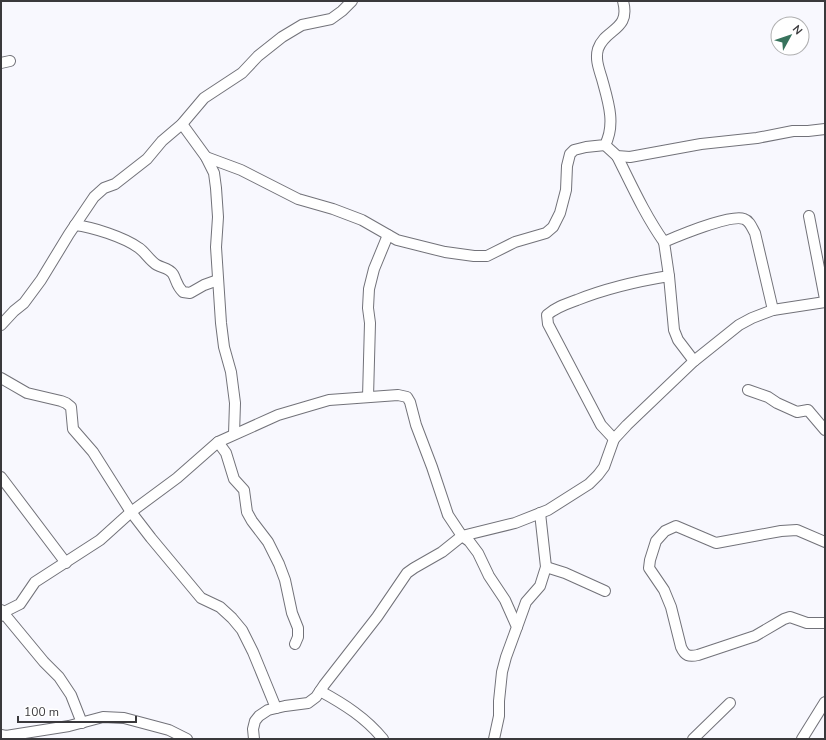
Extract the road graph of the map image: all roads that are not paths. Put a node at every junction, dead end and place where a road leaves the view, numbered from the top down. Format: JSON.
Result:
{"nodes":[{"id":1,"x":352,"y":1,"type":"edge"},
{"id":2,"x":623,"y":1,"type":"edge"},
{"id":3,"x":182,"y":124,"type":"junction"},
{"id":4,"x":825,"y":129,"type":"edge"},
{"id":5,"x":605,"y":145,"type":"junction"},
{"id":6,"x":617,"y":156,"type":"junction"},
{"id":7,"x":206,"y":157,"type":"junction"},
{"id":8,"x":809,"y":216,"type":"dead end"},
{"id":9,"x":75,"y":225,"type":"junction"},
{"id":10,"x":388,"y":235,"type":"junction"},
{"id":11,"x":664,"y":242,"type":"junction"},
{"id":12,"x":669,"y":276,"type":"junction"},
{"id":13,"x":218,"y":280,"type":"junction"},
{"id":14,"x":825,"y":301,"type":"edge"},
{"id":15,"x":773,"y":310,"type":"junction"},
{"id":16,"x":1,"y":325,"type":"edge"},
{"id":17,"x":694,"y":361,"type":"junction"},
{"id":18,"x":1,"y":378,"type":"edge"},
{"id":19,"x":748,"y":390,"type":"dead end"},
{"id":20,"x":368,"y":397,"type":"junction"},
{"id":21,"x":825,"y":430,"type":"edge"},
{"id":22,"x":234,"y":434,"type":"junction"},
{"id":23,"x":614,"y":439,"type":"junction"},
{"id":24,"x":218,"y":442,"type":"junction"},
{"id":25,"x":1,"y":477,"type":"edge"},
{"id":26,"x":131,"y":512,"type":"junction"},
{"id":27,"x":540,"y":514,"type":"junction"},
{"id":28,"x":462,"y":536,"type":"junction"},
{"id":29,"x":825,"y":542,"type":"edge"},
{"id":30,"x":66,"y":563,"type":"junction"},
{"id":31,"x":546,"y":567,"type":"junction"},
{"id":32,"x":605,"y":591,"type":"dead end"},
{"id":33,"x":2,"y":613,"type":"edge"},
{"id":34,"x":825,"y":623,"type":"edge"},
{"id":35,"x":517,"y":627,"type":"junction"},
{"id":36,"x":294,"y":644,"type":"dead end"},
{"id":37,"x":320,"y":691,"type":"junction"},
{"id":38,"x":825,"y":702,"type":"edge"},
{"id":39,"x":730,"y":703,"type":"dead end"},
{"id":40,"x":276,"y":708,"type":"junction"},
{"id":41,"x":822,"y":715,"type":"edge"},
{"id":42,"x":82,"y":723,"type":"junction"},
{"id":43,"x":1,"y":735,"type":"edge"},
{"id":44,"x":14,"y":737,"type":"edge"},
{"id":45,"x":187,"y":739,"type":"edge"},
{"id":46,"x":254,"y":739,"type":"edge"},
{"id":47,"x":383,"y":739,"type":"edge"},
{"id":48,"x":494,"y":739,"type":"edge"},
{"id":49,"x":693,"y":739,"type":"edge"},
{"id":50,"x":802,"y":739,"type":"edge"}],
"edges":[{"from":1,"to":3,"type":"street"},
{"from":2,"to":5,"type":"street"},
{"from":3,"to":7,"type":"street"},
{"from":3,"to":9,"type":"street"},
{"from":4,"to":6,"type":"street"},
{"from":5,"to":6,"type":"street"},
{"from":5,"to":10,"type":"street"},
{"from":6,"to":11,"type":"street"},
{"from":7,"to":10,"type":"street"},
{"from":7,"to":13,"type":"street"},
{"from":8,"to":14,"type":"street"},
{"from":9,"to":13,"type":"street"},
{"from":9,"to":16,"type":"street"},
{"from":10,"to":20,"type":"street"},
{"from":11,"to":12,"type":"street"},
{"from":11,"to":15,"type":"street"},
{"from":12,"to":17,"type":"street"},
{"from":12,"to":23,"type":"street"},
{"from":13,"to":22,"type":"street"},
{"from":14,"to":15,"type":"street"},
{"from":15,"to":17,"type":"street"},
{"from":17,"to":23,"type":"street"},
{"from":18,"to":26,"type":"street"},
{"from":19,"to":21,"type":"street"},
{"from":20,"to":22,"type":"street"},
{"from":20,"to":28,"type":"street"},
{"from":22,"to":24,"type":"street"},
{"from":23,"to":27,"type":"street"},
{"from":24,"to":26,"type":"street"},
{"from":24,"to":36,"type":"street"},
{"from":25,"to":30,"type":"street"},
{"from":26,"to":30,"type":"street"},
{"from":26,"to":40,"type":"street"},
{"from":27,"to":28,"type":"street"},
{"from":27,"to":31,"type":"street"},
{"from":28,"to":35,"type":"street"},
{"from":28,"to":37,"type":"street"},
{"from":29,"to":34,"type":"street"},
{"from":30,"to":33,"type":"street"},
{"from":31,"to":32,"type":"street"},
{"from":31,"to":35,"type":"street"},
{"from":33,"to":42,"type":"street"},
{"from":35,"to":48,"type":"street"},
{"from":37,"to":40,"type":"street"},
{"from":37,"to":47,"type":"street"},
{"from":38,"to":41,"type":"street"},
{"from":39,"to":49,"type":"street"},
{"from":40,"to":46,"type":"street"},
{"from":41,"to":50,"type":"street"},
{"from":42,"to":44,"type":"street"},
{"from":42,"to":45,"type":"street"},
{"from":43,"to":44,"type":"street"}]}
